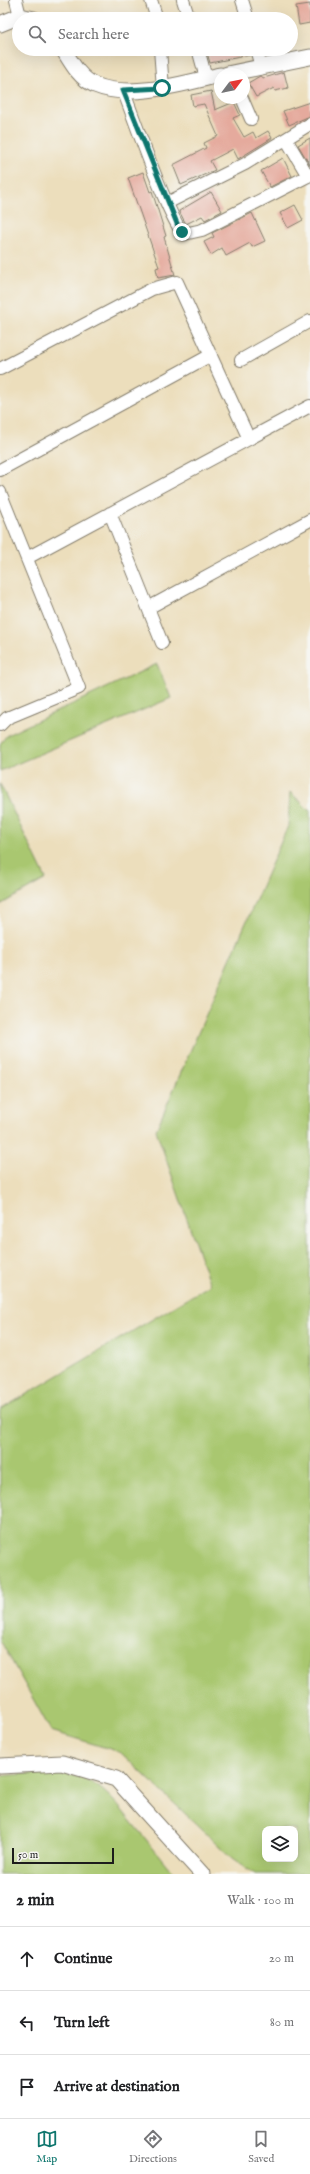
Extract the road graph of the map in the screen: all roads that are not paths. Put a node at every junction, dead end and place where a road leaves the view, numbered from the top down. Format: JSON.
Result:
{"nodes":[{"id":1,"x":16,"y":0,"type":"edge"},
{"id":2,"x":151,"y":0,"type":"edge"},
{"id":3,"x":183,"y":0,"type":"edge"},
{"id":4,"x":242,"y":0,"type":"edge"},
{"id":5,"x":23,"y":12,"type":"edge"},
{"id":6,"x":155,"y":12,"type":"edge"},
{"id":7,"x":187,"y":12,"type":"edge"},
{"id":8,"x":246,"y":12,"type":"edge"},
{"id":9,"x":12,"y":21,"type":"edge"},
{"id":10,"x":0,"y":24,"type":"edge"},
{"id":11,"x":67,"y":56,"type":"edge"},
{"id":12,"x":160,"y":56,"type":"edge"},
{"id":13,"x":205,"y":56,"type":"edge"},
{"id":14,"x":258,"y":56,"type":"edge"},
{"id":15,"x":310,"y":57,"type":"edge"},
{"id":16,"x":261,"y":67,"type":"junction"},
{"id":17,"x":217,"y":68,"type":"edge"},
{"id":18,"x":250,"y":69,"type":"edge"},
{"id":19,"x":214,"y":77,"type":"edge"},
{"id":20,"x":162,"y":88,"type":"junction"},
{"id":21,"x":123,"y":90,"type":"junction"},
{"id":22,"x":245,"y":104,"type":"edge"},
{"id":23,"x":251,"y":119,"type":"dead end"},
{"id":24,"x":310,"y":124,"type":"edge"},
{"id":25,"x":286,"y":139,"type":"junction"},
{"id":26,"x":309,"y":176,"type":"edge"},
{"id":27,"x":167,"y":203,"type":"junction"},
{"id":28,"x":310,"y":321,"type":"edge"},
{"id":29,"x":211,"y":356,"type":"junction"},
{"id":30,"x":241,"y":360,"type":"dead end"},
{"id":31,"x":0,"y":369,"type":"edge"},
{"id":32,"x":310,"y":406,"type":"edge"},
{"id":33,"x":249,"y":439,"type":"junction"},
{"id":34,"x":0,"y":470,"type":"edge"},
{"id":35,"x":0,"y":492,"type":"edge"},
{"id":36,"x":110,"y":514,"type":"junction"},
{"id":37,"x":310,"y":520,"type":"edge"},
{"id":38,"x":27,"y":558,"type":"junction"},
{"id":39,"x":148,"y":608,"type":"junction"},
{"id":40,"x":162,"y":643,"type":"dead end"},
{"id":41,"x":0,"y":725,"type":"edge"},
{"id":42,"x":0,"y":1766,"type":"edge"},
{"id":43,"x":202,"y":1874,"type":"edge"}],
"edges":[{"from":1,"to":5,"type":"street"},
{"from":2,"to":6,"type":"street"},
{"from":3,"to":7,"type":"street"},
{"from":4,"to":8,"type":"street"},
{"from":9,"to":10,"type":"street"},
{"from":11,"to":21,"type":"street"},
{"from":12,"to":20,"type":"street"},
{"from":13,"to":17,"type":"street"},
{"from":14,"to":16,"type":"street"},
{"from":15,"to":16,"type":"street"},
{"from":16,"to":18,"type":"street"},
{"from":19,"to":20,"type":"street"},
{"from":20,"to":21,"type":"street"},
{"from":21,"to":27,"type":"street"},
{"from":22,"to":23,"type":"street"},
{"from":24,"to":25,"type":"street"},
{"from":25,"to":26,"type":"street"},
{"from":25,"to":27,"type":"street"},
{"from":26,"to":27,"type":"street"},
{"from":28,"to":30,"type":"street"},
{"from":29,"to":31,"type":"street"},
{"from":29,"to":33,"type":"street"},
{"from":29,"to":34,"type":"street"},
{"from":32,"to":33,"type":"street"},
{"from":33,"to":36,"type":"street"},
{"from":35,"to":38,"type":"street"},
{"from":36,"to":38,"type":"street"},
{"from":36,"to":39,"type":"street"},
{"from":37,"to":39,"type":"street"},
{"from":38,"to":41,"type":"street"},
{"from":39,"to":40,"type":"street"},
{"from":42,"to":43,"type":"street"}]}
